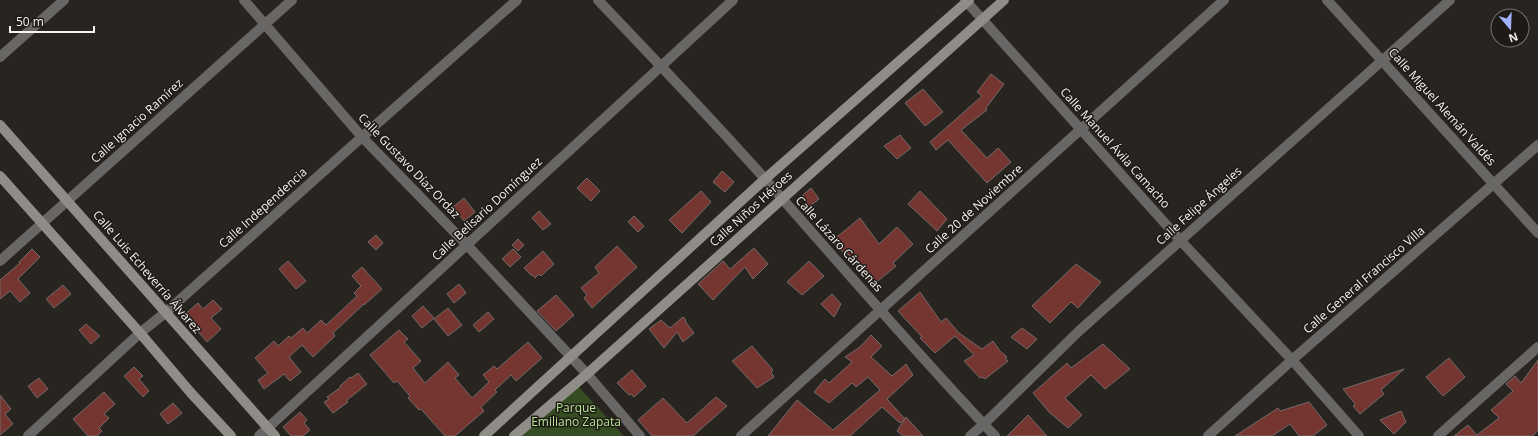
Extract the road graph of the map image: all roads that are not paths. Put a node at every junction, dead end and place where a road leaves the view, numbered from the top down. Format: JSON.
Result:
{"nodes":[{"id":1,"x":64,"y":0,"type":"edge"},
{"id":2,"x":244,"y":0,"type":"edge"},
{"id":3,"x":292,"y":0,"type":"edge"},
{"id":4,"x":517,"y":0,"type":"edge"},
{"id":5,"x":598,"y":0,"type":"edge"},
{"id":6,"x":733,"y":0,"type":"edge"},
{"id":7,"x":1004,"y":0,"type":"edge"},
{"id":8,"x":1224,"y":0,"type":"edge"},
{"id":9,"x":1327,"y":0,"type":"edge"},
{"id":10,"x":1450,"y":0,"type":"edge"},
{"id":11,"x":967,"y":1,"type":"edge"},
{"id":12,"x":983,"y":19,"type":"junction"},
{"id":13,"x":265,"y":24,"type":"junction"},
{"id":14,"x":0,"y":57,"type":"edge"},
{"id":15,"x":1382,"y":60,"type":"junction"},
{"id":16,"x":661,"y":66,"type":"junction"},
{"id":17,"x":0,"y":125,"type":"edge"},
{"id":18,"x":1081,"y":129,"type":"junction"},
{"id":19,"x":362,"y":137,"type":"junction"},
{"id":20,"x":1538,"y":145,"type":"edge"},
{"id":21,"x":0,"y":176,"type":"edge"},
{"id":22,"x":765,"y":179,"type":"junction"},
{"id":23,"x":1494,"y":184,"type":"junction"},
{"id":24,"x":782,"y":199,"type":"junction"},
{"id":25,"x":67,"y":201,"type":"junction"},
{"id":26,"x":43,"y":223,"type":"junction"},
{"id":27,"x":1538,"y":233,"type":"edge"},
{"id":28,"x":1180,"y":240,"type":"junction"},
{"id":29,"x":467,"y":245,"type":"junction"},
{"id":30,"x":0,"y":261,"type":"edge"},
{"id":31,"x":881,"y":311,"type":"junction"},
{"id":32,"x":165,"y":313,"type":"junction"},
{"id":33,"x":140,"y":333,"type":"junction"},
{"id":34,"x":1538,"y":347,"type":"edge"},
{"id":35,"x":571,"y":357,"type":"junction"},
{"id":36,"x":1292,"y":360,"type":"junction"},
{"id":37,"x":587,"y":374,"type":"junction"},
{"id":38,"x":984,"y":424,"type":"junction"},
{"id":39,"x":268,"y":428,"type":"junction"},
{"id":40,"x":28,"y":436,"type":"edge"},
{"id":41,"x":231,"y":436,"type":"edge"},
{"id":42,"x":259,"y":436,"type":"edge"},
{"id":43,"x":275,"y":436,"type":"edge"},
{"id":44,"x":484,"y":436,"type":"edge"},
{"id":45,"x":514,"y":436,"type":"edge"},
{"id":46,"x":640,"y":436,"type":"edge"},
{"id":47,"x":741,"y":436,"type":"edge"},
{"id":48,"x":970,"y":436,"type":"edge"},
{"id":49,"x":995,"y":436,"type":"edge"},
{"id":50,"x":1208,"y":436,"type":"edge"},
{"id":51,"x":1359,"y":436,"type":"edge"},
{"id":52,"x":1438,"y":436,"type":"edge"}],
"edges":[{"from":1,"to":14,"type":"street"},
{"from":2,"to":13,"type":"street","name":"Calle Gustavo Díaz Ordaz"},
{"from":3,"to":13,"type":"street","name":"Calle Ignacio Ramírez"},
{"from":4,"to":19,"type":"street","name":"Calle Independencia"},
{"from":5,"to":16,"type":"street","name":"Calle Lázaro Cárdenas"},
{"from":6,"to":16,"type":"street","name":"Calle Belisario Domínguez"},
{"from":7,"to":12,"type":"street","name":"Calle Niños Héroes"},
{"from":8,"to":18,"type":"street","name":"Calle 20 de Noviembre"},
{"from":9,"to":15,"type":"street","name":"Calle Miguel Alemán Valdés"},
{"from":10,"to":15,"type":"street","name":"Calle Felipe Ángeles"},
{"from":11,"to":12,"type":"street","name":"Calle Manuel Ávila Camacho"},
{"from":11,"to":22,"type":"street","name":"Calle Niños Héroes"},
{"from":12,"to":18,"type":"street","name":"Calle Manuel Ávila Camacho"},
{"from":12,"to":24,"type":"street","name":"Calle Niños Héroes"},
{"from":13,"to":19,"type":"street","name":"Calle Gustavo Díaz Ordaz"},
{"from":13,"to":25,"type":"street","name":"Calle Ignacio Ramírez"},
{"from":15,"to":23,"type":"street","name":"Calle Miguel Alemán Valdés"},
{"from":15,"to":28,"type":"street","name":"Calle Felipe Ángeles"},
{"from":16,"to":22,"type":"street","name":"Calle Lázaro Cárdenas"},
{"from":16,"to":29,"type":"street","name":"Calle Belisario Domínguez"},
{"from":17,"to":25,"type":"street","name":"Calle Luis Echeverría Álvarez"},
{"from":18,"to":28,"type":"street","name":"Calle Manuel Ávila Camacho"},
{"from":18,"to":31,"type":"street","name":"Calle 20 de Noviembre"},
{"from":19,"to":29,"type":"street","name":"Calle Gustavo Díaz Ordaz"},
{"from":19,"to":32,"type":"street","name":"Calle Independencia"},
{"from":20,"to":23,"type":"street","name":"Calle General Francisco Villa"},
{"from":21,"to":26,"type":"street"},
{"from":22,"to":24,"type":"street","name":"Calle Lázaro Cárdenas"},
{"from":22,"to":35,"type":"street","name":"Calle Niños Héroes"},
{"from":23,"to":27,"type":"street","name":"Calle Miguel Alemán Valdés"},
{"from":23,"to":36,"type":"street","name":"Calle General Francisco Villa"},
{"from":24,"to":31,"type":"street","name":"Calle Lázaro Cárdenas"},
{"from":24,"to":37,"type":"street","name":"Calle Niños Héroes"},
{"from":25,"to":26,"type":"street","name":"Calle Ignacio Ramírez"},
{"from":25,"to":32,"type":"street","name":"Calle Luis Echeverría Álvarez"},
{"from":26,"to":30,"type":"street","name":"Calle Ignacio Ramírez"},
{"from":26,"to":33,"type":"street"},
{"from":28,"to":36,"type":"street","name":"Calle Manuel Ávila Camacho"},
{"from":28,"to":38,"type":"street","name":"Calle Felipe Ángeles"},
{"from":29,"to":35,"type":"street","name":"Calle Gustavo Díaz Ordaz"},
{"from":29,"to":39,"type":"street","name":"Calle Belisario Domínguez"},
{"from":31,"to":38,"type":"street","name":"Calle Lázaro Cárdenas"},
{"from":31,"to":47,"type":"street","name":"Calle 20 de Noviembre"},
{"from":32,"to":33,"type":"street","name":"Calle Independencia"},
{"from":32,"to":39,"type":"street","name":"Calle Luis Echeverría Álvarez"},
{"from":33,"to":40,"type":"street","name":"Calle Independencia"},
{"from":33,"to":41,"type":"street"},
{"from":34,"to":52,"type":"street"},
{"from":35,"to":37,"type":"street","name":"Calle Gustavo Díaz Ordaz"},
{"from":35,"to":44,"type":"street","name":"Calle Niños Héroes"},
{"from":36,"to":50,"type":"street","name":"Calle General Francisco Villa"},
{"from":36,"to":51,"type":"street","name":"Calle Manuel Ávila Camacho"},
{"from":37,"to":45,"type":"street","name":"Calle Niños Héroes"},
{"from":37,"to":46,"type":"street","name":"Calle Gustavo Díaz Ordaz"},
{"from":38,"to":48,"type":"street","name":"Calle Felipe Ángeles"},
{"from":38,"to":49,"type":"street","name":"Calle Lázaro Cárdenas"},
{"from":39,"to":42,"type":"street","name":"Calle Belisario Domínguez"},
{"from":39,"to":43,"type":"street","name":"Calle Luis Echeverría Álvarez"}]}
